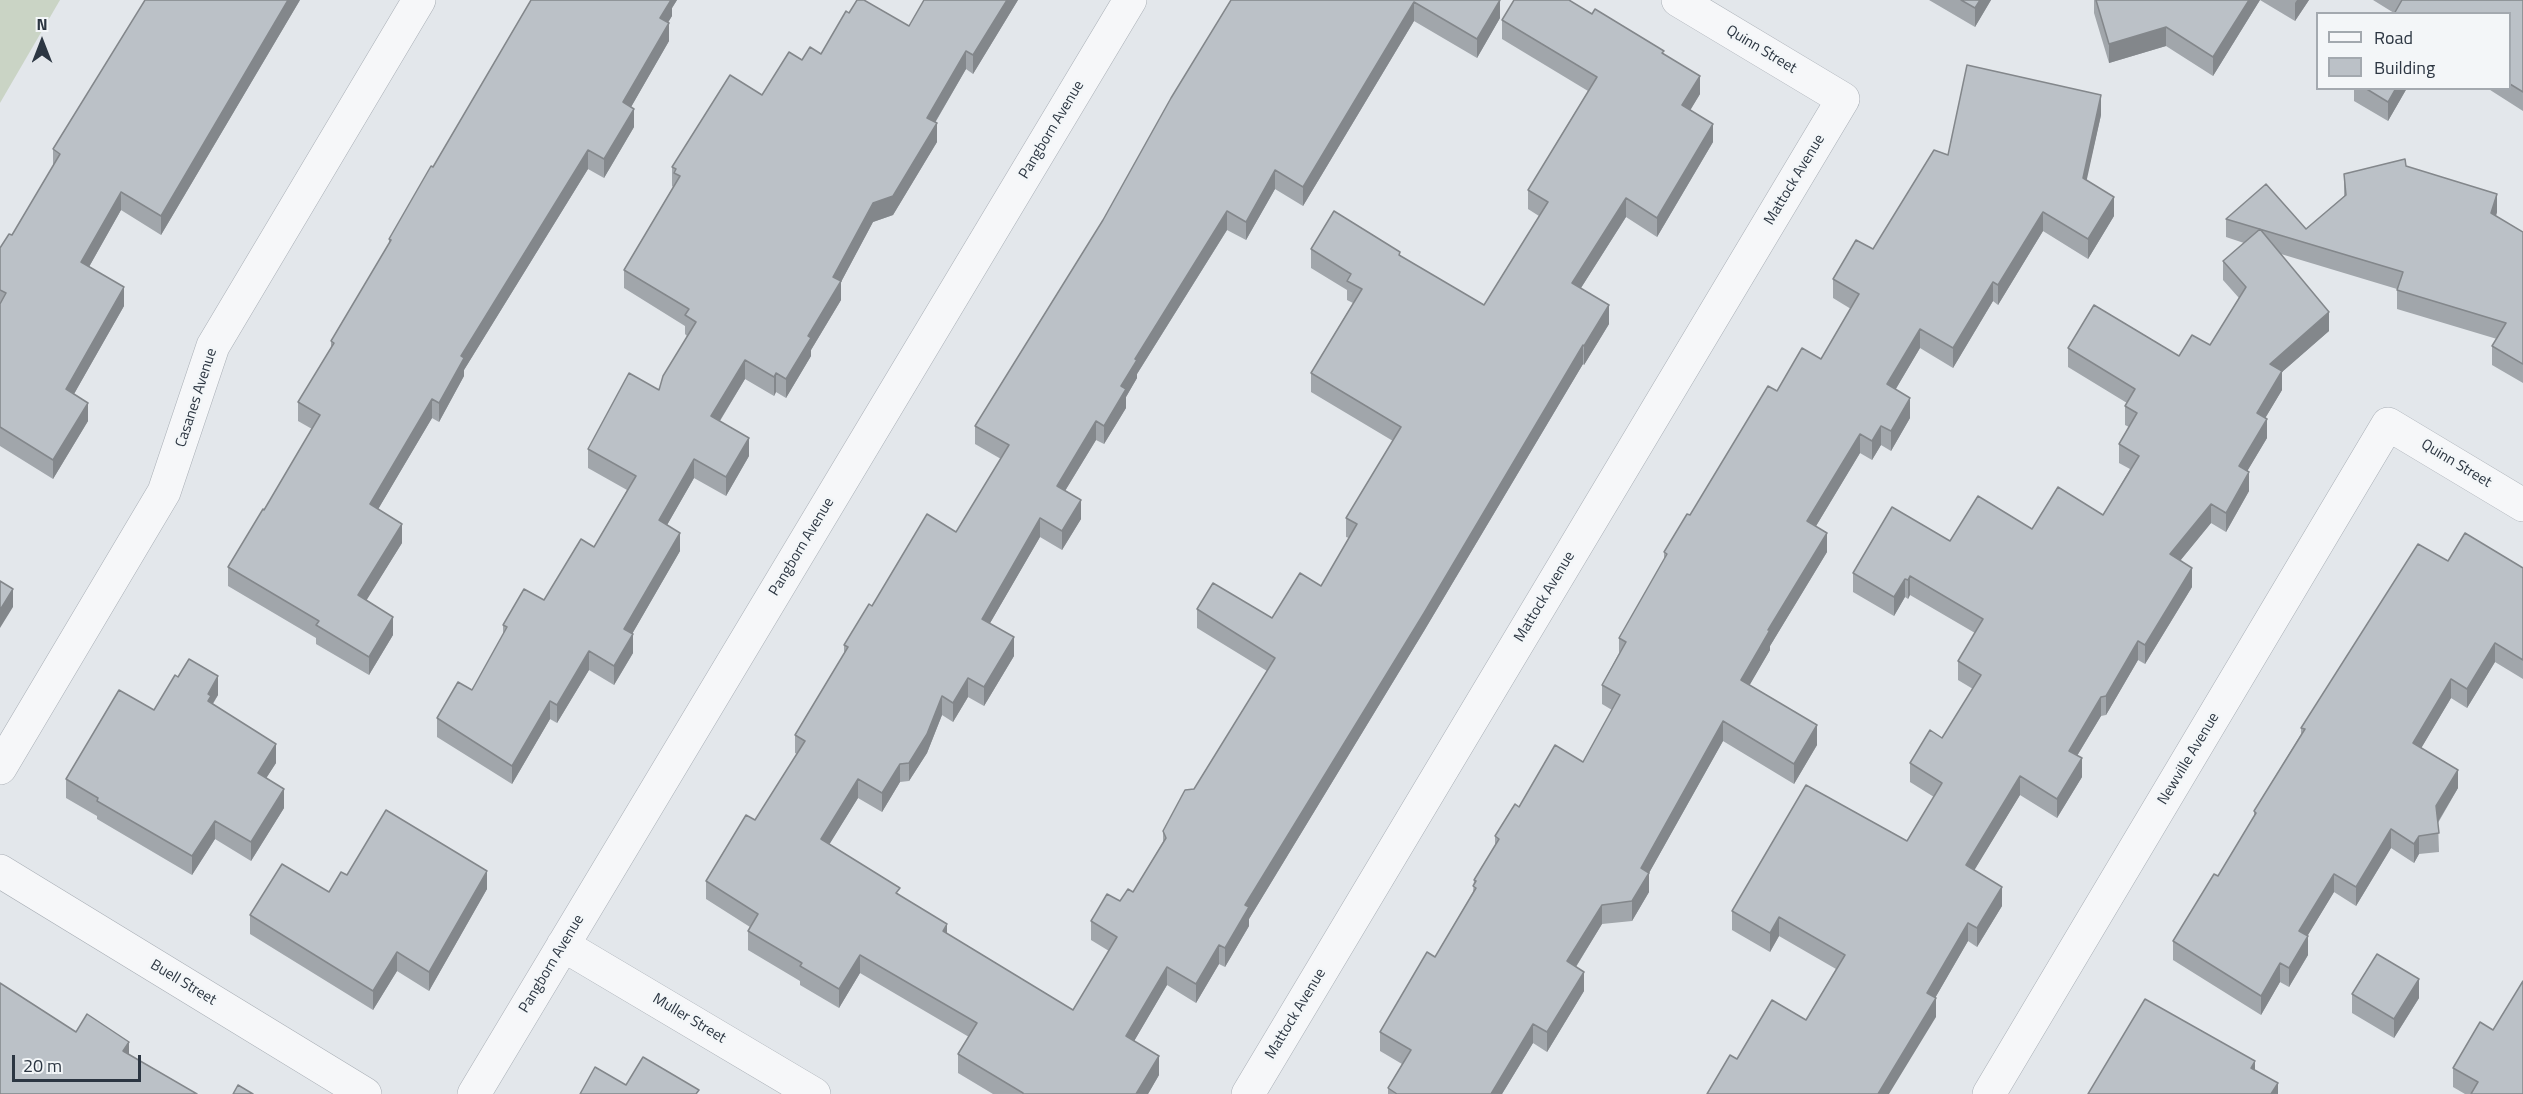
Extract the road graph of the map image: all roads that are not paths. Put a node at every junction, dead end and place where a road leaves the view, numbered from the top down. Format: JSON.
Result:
{"nodes":[{"id":1,"x":419,"y":0,"type":"edge"},
{"id":2,"x":1130,"y":0,"type":"edge"},
{"id":3,"x":1678,"y":0,"type":"edge"},
{"id":4,"x":1843,"y":99,"type":"joint"},
{"id":5,"x":2388,"y":424,"type":"joint"},
{"id":6,"x":2523,"y":505,"type":"edge"},
{"id":7,"x":0,"y":768,"type":"edge"},
{"id":8,"x":0,"y":871,"type":"edge"},
{"id":9,"x":563,"y":945,"type":"junction"},
{"id":10,"x":366,"y":1094,"type":"edge"},
{"id":11,"x":474,"y":1094,"type":"edge"},
{"id":12,"x":814,"y":1094,"type":"edge"},
{"id":13,"x":1248,"y":1094,"type":"edge"},
{"id":14,"x":1989,"y":1094,"type":"edge"}],
"edges":[{"from":1,"to":7,"type":"street","name":"Casanes Avenue"},
{"from":2,"to":9,"type":"street","name":"Pangborn Avenue"},
{"from":3,"to":4,"type":"street","name":"Quinn Street"},
{"from":4,"to":13,"type":"street","name":"Mattock Avenue"},
{"from":5,"to":6,"type":"street","name":"Quinn Street"},
{"from":5,"to":14,"type":"street","name":"Newville Avenue"},
{"from":8,"to":10,"type":"street","name":"Buell Street"},
{"from":9,"to":11,"type":"street","name":"Pangborn Avenue"},
{"from":9,"to":12,"type":"street","name":"Muller Street"}]}
